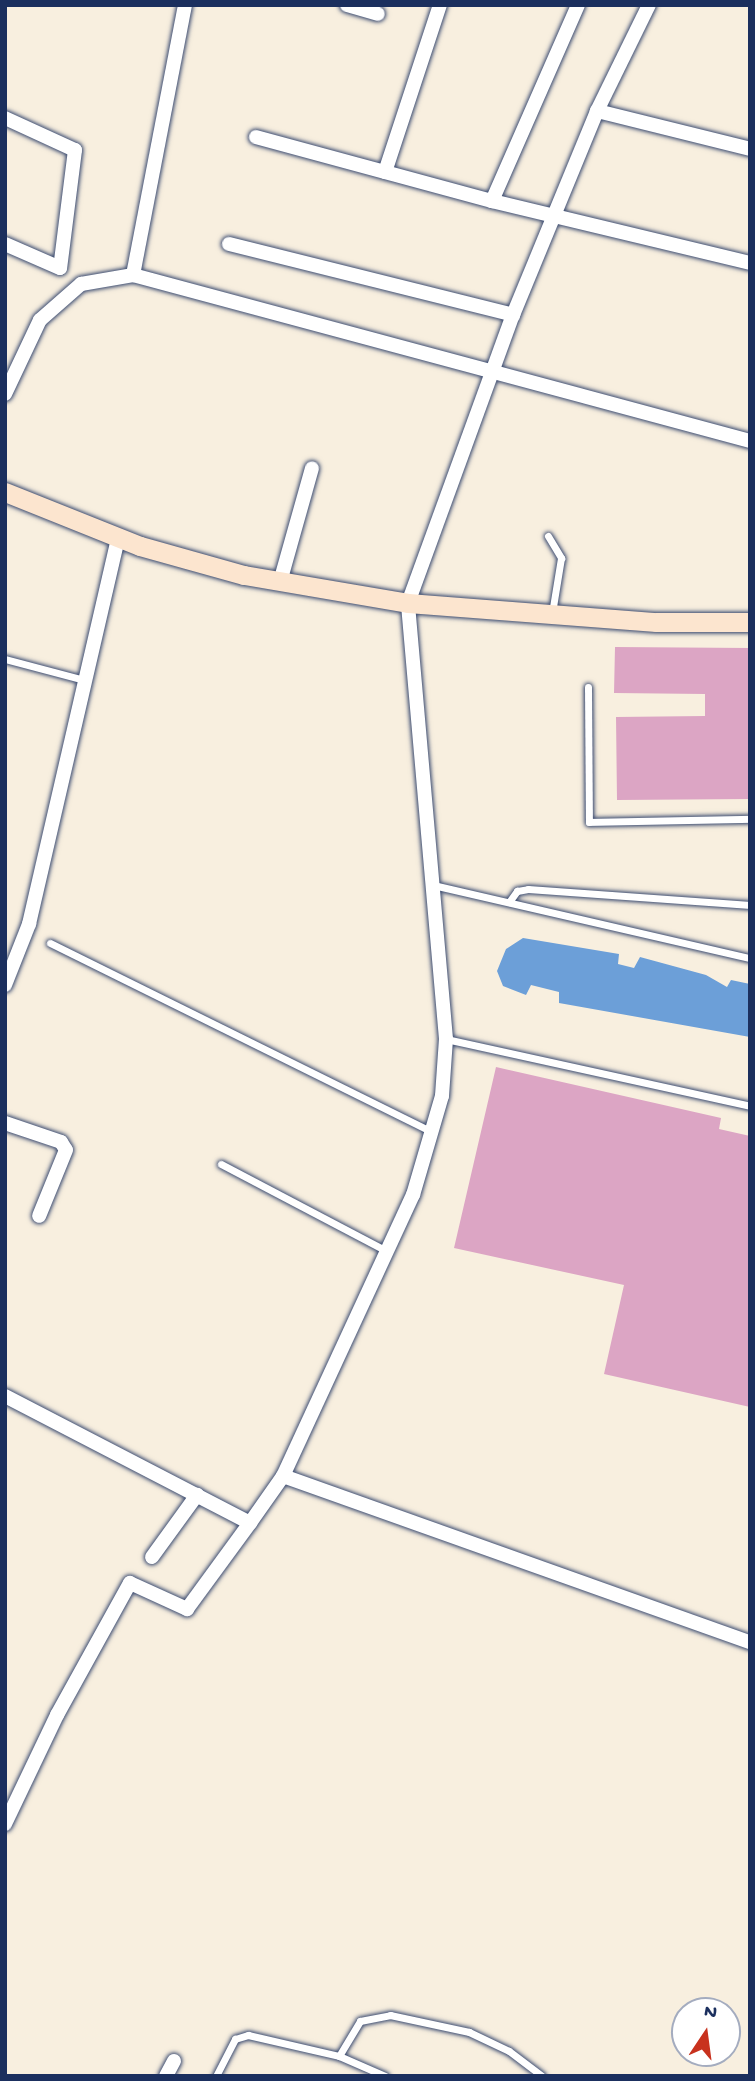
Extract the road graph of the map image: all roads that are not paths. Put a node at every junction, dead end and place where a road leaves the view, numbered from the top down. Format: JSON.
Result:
{"nodes":[{"id":1,"x":184,"y":5,"type":"edge"},
{"id":2,"x":348,"y":5,"type":"edge"},
{"id":3,"x":440,"y":5,"type":"edge"},
{"id":4,"x":578,"y":5,"type":"edge"},
{"id":5,"x":649,"y":5,"type":"edge"},
{"id":6,"x":378,"y":15,"type":"dead end"},
{"id":7,"x":597,"y":111,"type":"junction"},
{"id":8,"x":5,"y":118,"type":"edge"},
{"id":9,"x":256,"y":138,"type":"dead end"},
{"id":10,"x":750,"y":149,"type":"edge"},
{"id":11,"x":385,"y":172,"type":"junction"},
{"id":12,"x":492,"y":201,"type":"junction"},
{"id":13,"x":554,"y":215,"type":"junction"},
{"id":14,"x":5,"y":244,"type":"edge"},
{"id":15,"x":229,"y":244,"type":"dead end"},
{"id":16,"x":750,"y":262,"type":"edge"},
{"id":17,"x":133,"y":275,"type":"junction"},
{"id":18,"x":513,"y":315,"type":"junction"},
{"id":19,"x":491,"y":370,"type":"junction"},
{"id":20,"x":5,"y":394,"type":"edge"},
{"id":21,"x":750,"y":440,"type":"edge"},
{"id":22,"x":312,"y":468,"type":"dead end"},
{"id":23,"x":7,"y":497,"type":"edge"},
{"id":24,"x":548,"y":536,"type":"dead end"},
{"id":25,"x":118,"y":537,"type":"junction"},
{"id":26,"x":280,"y":582,"type":"junction"},
{"id":27,"x":408,"y":603,"type":"junction"},
{"id":28,"x":552,"y":614,"type":"junction"},
{"id":29,"x":750,"y":622,"type":"edge"},
{"id":30,"x":5,"y":659,"type":"edge"},
{"id":31,"x":84,"y":680,"type":"junction"},
{"id":32,"x":588,"y":687,"type":"dead end"},
{"id":33,"x":750,"y":819,"type":"edge"},
{"id":34,"x":433,"y":885,"type":"junction"},
{"id":35,"x":509,"y":902,"type":"junction"},
{"id":36,"x":750,"y":905,"type":"edge"},
{"id":37,"x":50,"y":943,"type":"dead end"},
{"id":38,"x":750,"y":958,"type":"edge"},
{"id":39,"x":5,"y":985,"type":"edge"},
{"id":40,"x":446,"y":1039,"type":"junction"},
{"id":41,"x":750,"y":1106,"type":"edge"},
{"id":42,"x":5,"y":1123,"type":"edge"},
{"id":43,"x":433,"y":1132,"type":"junction"},
{"id":44,"x":221,"y":1164,"type":"dead end"},
{"id":45,"x":39,"y":1216,"type":"dead end"},
{"id":46,"x":387,"y":1251,"type":"junction"},
{"id":47,"x":5,"y":1395,"type":"edge"},
{"id":48,"x":283,"y":1476,"type":"junction"},
{"id":49,"x":197,"y":1495,"type":"junction"},
{"id":50,"x":250,"y":1522,"type":"junction"},
{"id":51,"x":152,"y":1557,"type":"dead end"},
{"id":52,"x":750,"y":1642,"type":"edge"},
{"id":53,"x":5,"y":1824,"type":"edge"},
{"id":54,"x":339,"y":2056,"type":"junction"},
{"id":55,"x":174,"y":2061,"type":"dead end"},
{"id":56,"x":166,"y":2076,"type":"edge"},
{"id":57,"x":215,"y":2076,"type":"edge"},
{"id":58,"x":385,"y":2076,"type":"edge"},
{"id":59,"x":542,"y":2076,"type":"edge"}],
"edges":[{"from":1,"to":17,"type":"street"},
{"from":2,"to":6,"type":"street"},
{"from":3,"to":11,"type":"street"},
{"from":4,"to":12,"type":"street"},
{"from":5,"to":7,"type":"street"},
{"from":7,"to":10,"type":"street"},
{"from":7,"to":13,"type":"street"},
{"from":8,"to":14,"type":"street"},
{"from":9,"to":11,"type":"street"},
{"from":11,"to":12,"type":"street"},
{"from":12,"to":13,"type":"street"},
{"from":13,"to":16,"type":"street"},
{"from":13,"to":18,"type":"street"},
{"from":15,"to":18,"type":"street"},
{"from":17,"to":19,"type":"street"},
{"from":17,"to":20,"type":"street"},
{"from":18,"to":19,"type":"street"},
{"from":19,"to":21,"type":"street"},
{"from":19,"to":27,"type":"street"},
{"from":22,"to":26,"type":"street"},
{"from":23,"to":25,"type":"main road"},
{"from":24,"to":28,"type":"lane"},
{"from":25,"to":26,"type":"main road"},
{"from":25,"to":31,"type":"street"},
{"from":26,"to":27,"type":"main road"},
{"from":27,"to":28,"type":"main road"},
{"from":27,"to":34,"type":"street"},
{"from":28,"to":29,"type":"main road"},
{"from":30,"to":31,"type":"lane"},
{"from":31,"to":39,"type":"street"},
{"from":32,"to":33,"type":"lane"},
{"from":34,"to":35,"type":"lane"},
{"from":34,"to":40,"type":"street"},
{"from":35,"to":36,"type":"lane"},
{"from":35,"to":38,"type":"lane"},
{"from":37,"to":43,"type":"lane"},
{"from":40,"to":41,"type":"lane"},
{"from":40,"to":43,"type":"street"},
{"from":42,"to":45,"type":"street"},
{"from":43,"to":46,"type":"street"},
{"from":44,"to":46,"type":"lane"},
{"from":46,"to":48,"type":"street"},
{"from":47,"to":49,"type":"street"},
{"from":48,"to":50,"type":"street"},
{"from":48,"to":52,"type":"street"},
{"from":49,"to":50,"type":"street"},
{"from":49,"to":51,"type":"street"},
{"from":50,"to":53,"type":"street"},
{"from":54,"to":57,"type":"lane"},
{"from":54,"to":58,"type":"lane"},
{"from":54,"to":59,"type":"lane"},
{"from":55,"to":56,"type":"street"}]}
